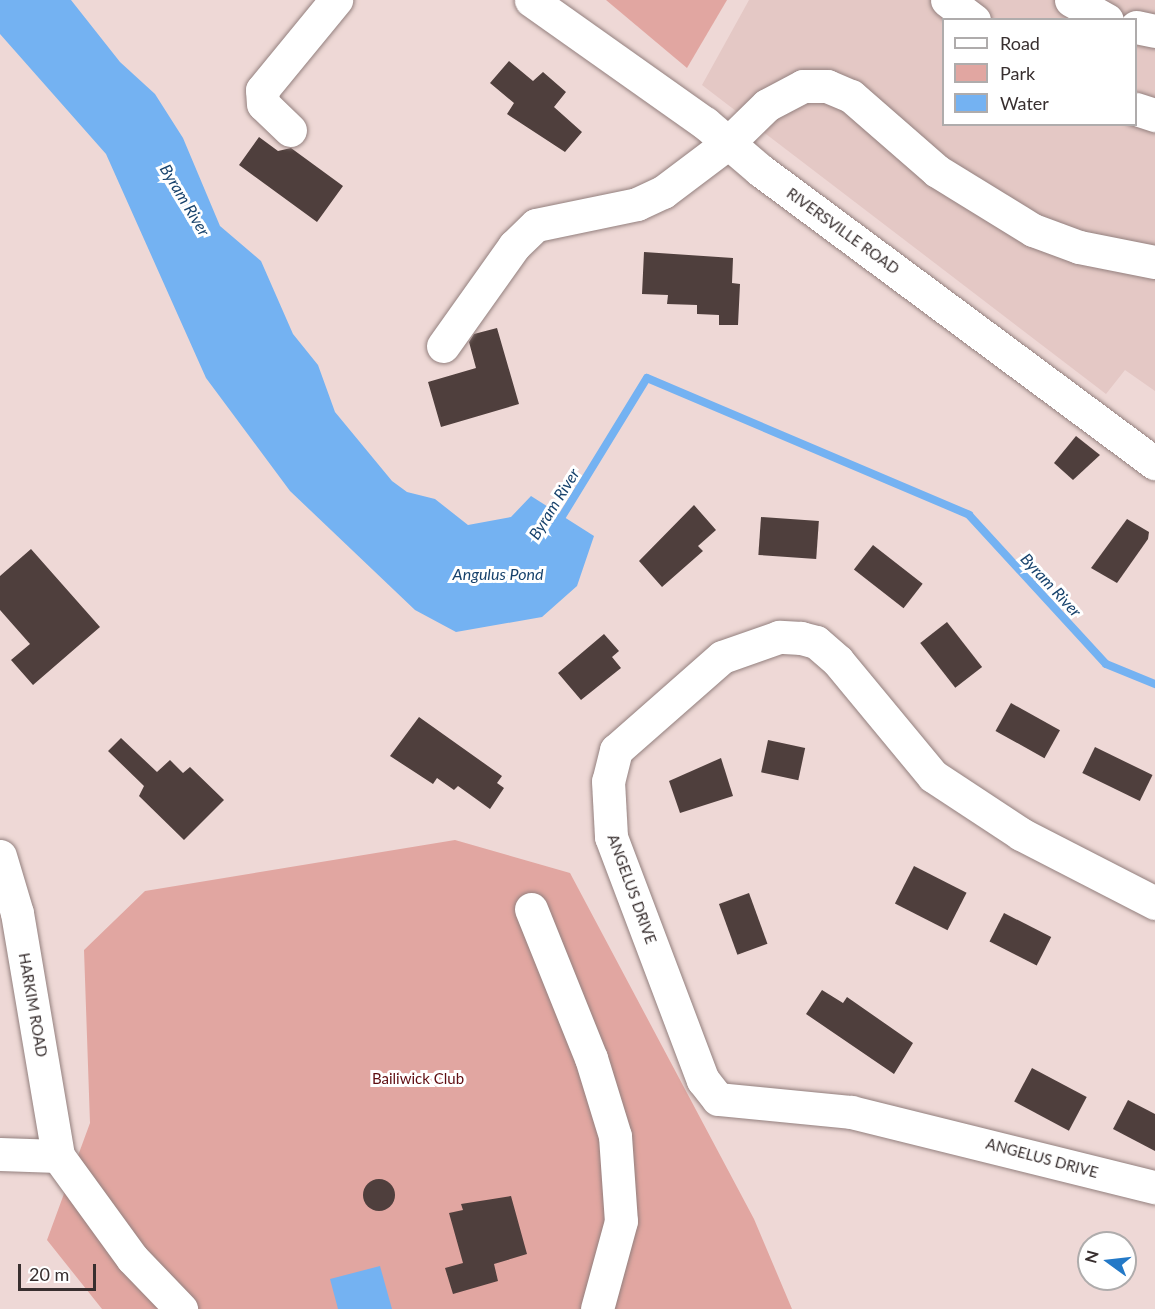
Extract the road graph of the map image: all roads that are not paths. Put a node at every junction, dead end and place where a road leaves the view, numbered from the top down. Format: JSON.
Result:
{"nodes":[{"id":1,"x":336,"y":0,"type":"edge"},
{"id":2,"x":531,"y":0,"type":"edge"},
{"id":3,"x":947,"y":0,"type":"edge"},
{"id":4,"x":1071,"y":0,"type":"edge"},
{"id":5,"x":971,"y":18,"type":"edge"},
{"id":6,"x":1103,"y":18,"type":"edge"},
{"id":7,"x":1137,"y":27,"type":"edge"},
{"id":8,"x":1155,"y":31,"type":"edge"},
{"id":9,"x":1137,"y":109,"type":"edge"},
{"id":10,"x":1155,"y":115,"type":"edge"},
{"id":11,"x":290,"y":130,"type":"dead end"},
{"id":12,"x":728,"y":143,"type":"junction"},
{"id":13,"x":1155,"y":262,"type":"edge"},
{"id":14,"x":443,"y":346,"type":"dead end"},
{"id":15,"x":1155,"y":463,"type":"edge"},
{"id":16,"x":0,"y":856,"type":"edge"},
{"id":17,"x":1155,"y":903,"type":"edge"},
{"id":18,"x":531,"y":909,"type":"dead end"},
{"id":19,"x":0,"y":1154,"type":"edge"},
{"id":20,"x":58,"y":1156,"type":"junction"},
{"id":21,"x":1155,"y":1187,"type":"edge"},
{"id":22,"x":181,"y":1309,"type":"edge"},
{"id":23,"x":597,"y":1309,"type":"edge"}],
"edges":[{"from":1,"to":11,"type":"street"},
{"from":2,"to":12,"type":"street","name":"RIVERSVILLE ROAD"},
{"from":3,"to":5,"type":"street"},
{"from":4,"to":6,"type":"street"},
{"from":7,"to":8,"type":"street"},
{"from":9,"to":10,"type":"street"},
{"from":12,"to":13,"type":"street"},
{"from":12,"to":14,"type":"street"},
{"from":12,"to":15,"type":"street","name":"RIVERSVILLE ROAD"},
{"from":16,"to":20,"type":"street","name":"HARKIM ROAD"},
{"from":17,"to":21,"type":"street","name":"ANGELUS DRIVE"},
{"from":18,"to":23,"type":"street"},
{"from":19,"to":20,"type":"street"},
{"from":20,"to":22,"type":"street"}]}
